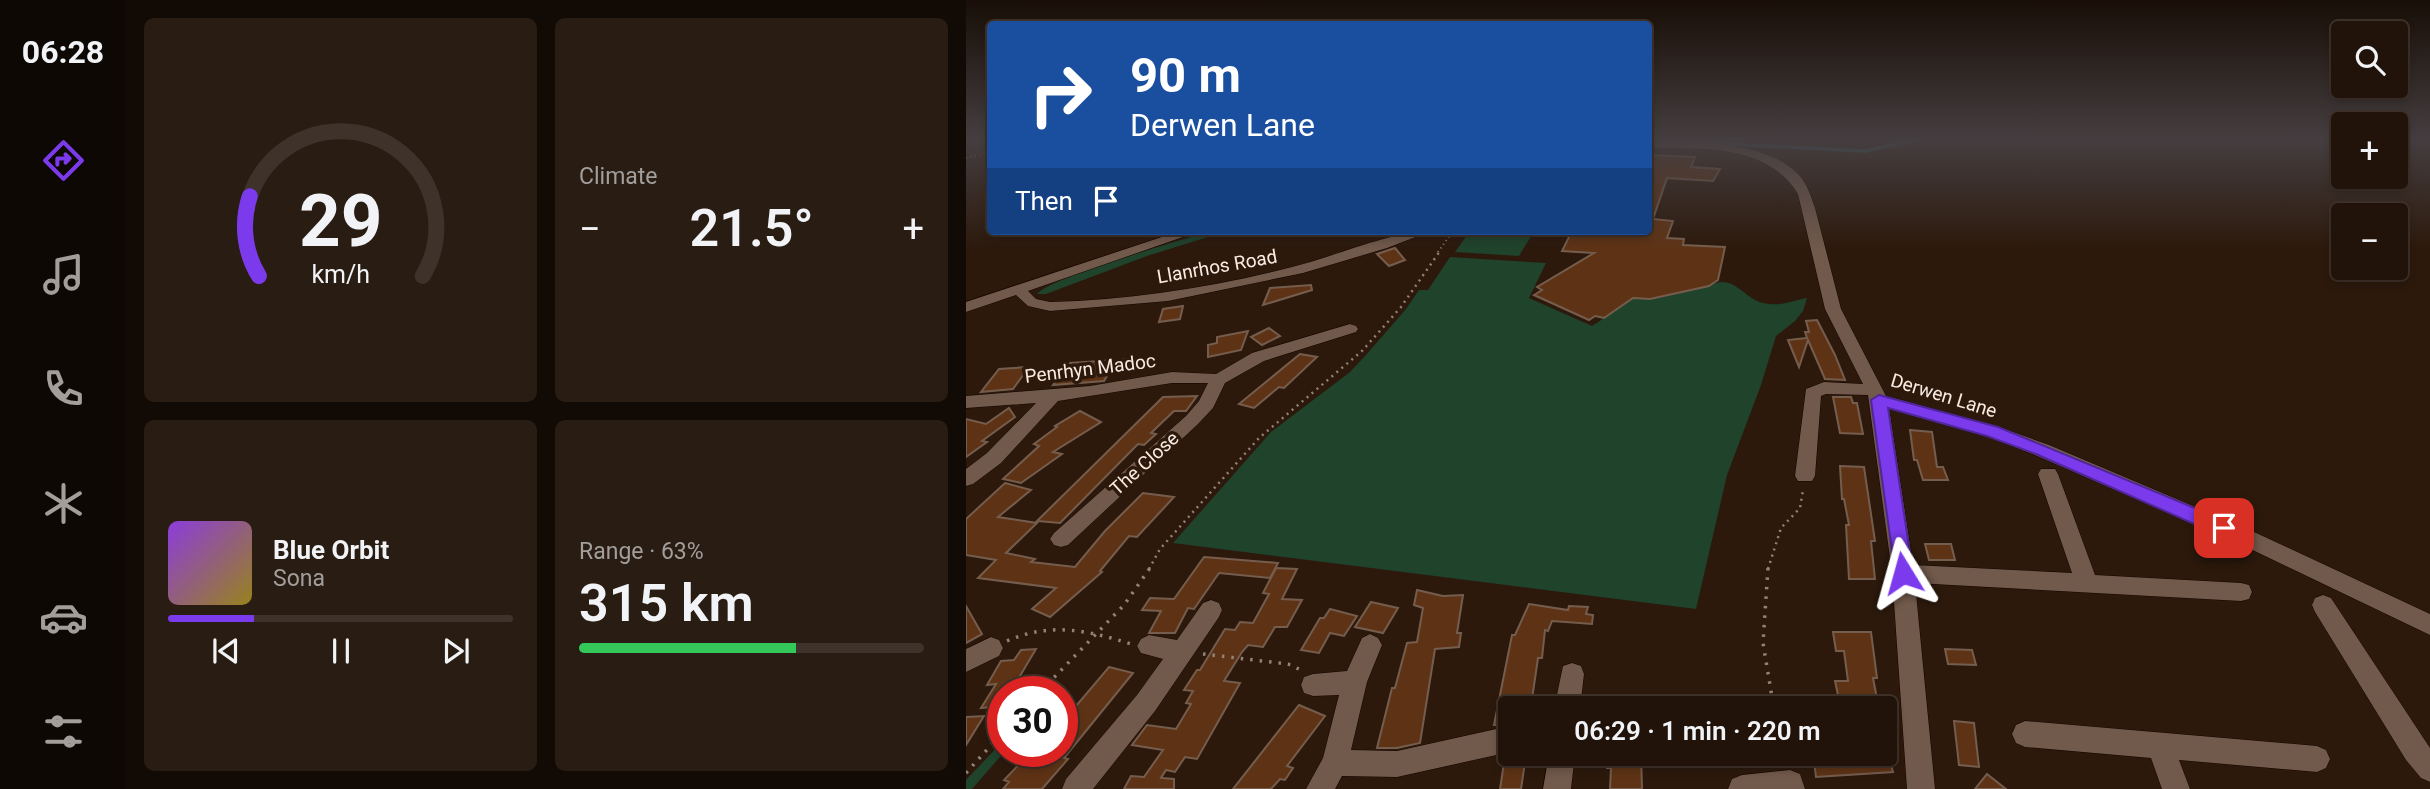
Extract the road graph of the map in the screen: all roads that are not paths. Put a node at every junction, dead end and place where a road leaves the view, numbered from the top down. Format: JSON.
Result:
{"nodes":[{"id":1,"x":1792,"y":176,"type":"edge"},
{"id":2,"x":1181,"y":235,"type":"edge"},
{"id":3,"x":1411,"y":235,"type":"edge"},
{"id":4,"x":1018,"y":289,"type":"junction"},
{"id":5,"x":966,"y":307,"type":"edge"},
{"id":6,"x":1350,"y":329,"type":"dead end"},
{"id":7,"x":1218,"y":380,"type":"junction"},
{"id":8,"x":1054,"y":395,"type":"junction"},
{"id":9,"x":1877,"y":395,"type":"junction"},
{"id":10,"x":966,"y":402,"type":"edge"},
{"id":11,"x":2048,"y":474,"type":"dead end"},
{"id":12,"x":1805,"y":476,"type":"road end"},
{"id":13,"x":966,"y":479,"type":"edge"},
{"id":14,"x":1061,"y":539,"type":"dead end"},
{"id":15,"x":1903,"y":573,"type":"junction"},
{"id":16,"x":2087,"y":584,"type":"junction"},
{"id":17,"x":2241,"y":592,"type":"dead end"},
{"id":18,"x":2323,"y":605,"type":"dead end"},
{"id":19,"x":1212,"y":610,"type":"dead end"},
{"id":20,"x":2430,"y":625,"type":"edge"},
{"id":21,"x":1370,"y":645,"type":"dead end"},
{"id":22,"x":1149,"y":646,"type":"road end"},
{"id":23,"x":991,"y":649,"type":"road end"},
{"id":24,"x":1182,"y":651,"type":"junction"},
{"id":25,"x":966,"y":661,"type":"edge"},
{"id":26,"x":1572,"y":674,"type":"dead end"},
{"id":27,"x":1355,"y":681,"type":"junction"},
{"id":28,"x":1313,"y":685,"type":"road end"},
{"id":29,"x":1569,"y":696,"type":"edge"},
{"id":30,"x":2025,"y":734,"type":"dead end"},
{"id":31,"x":1498,"y":742,"type":"edge"},
{"id":32,"x":2160,"y":746,"type":"junction"},
{"id":33,"x":2317,"y":759,"type":"dead end"},
{"id":34,"x":1335,"y":763,"type":"junction"},
{"id":35,"x":1560,"y":766,"type":"edge"},
{"id":36,"x":2430,"y":769,"type":"edge"},
{"id":37,"x":1076,"y":789,"type":"edge"},
{"id":38,"x":1320,"y":789,"type":"edge"},
{"id":39,"x":1557,"y":789,"type":"edge"},
{"id":40,"x":1742,"y":789,"type":"edge"},
{"id":41,"x":1791,"y":789,"type":"edge"},
{"id":42,"x":1921,"y":789,"type":"edge"},
{"id":43,"x":2176,"y":789,"type":"edge"}],
"edges":[{"from":1,"to":9,"type":"street","name":"Derwen Lane"},
{"from":2,"to":4,"type":"street"},
{"from":3,"to":4,"type":"street","name":"Llanrhos Road"},
{"from":4,"to":5,"type":"street"},
{"from":6,"to":7,"type":"street"},
{"from":7,"to":8,"type":"street","name":"Penrhyn Madoc"},
{"from":7,"to":14,"type":"street","name":"The Close"},
{"from":8,"to":10,"type":"street","name":"Penrhyn Madoc"},
{"from":8,"to":13,"type":"street"},
{"from":9,"to":12,"type":"street"},
{"from":9,"to":15,"type":"street"},
{"from":9,"to":20,"type":"street","name":"Derwen Lane"},
{"from":11,"to":16,"type":"street"},
{"from":15,"to":16,"type":"street"},
{"from":15,"to":42,"type":"street"},
{"from":16,"to":17,"type":"street"},
{"from":18,"to":36,"type":"street"},
{"from":19,"to":24,"type":"street"},
{"from":21,"to":27,"type":"street"},
{"from":22,"to":24,"type":"street"},
{"from":23,"to":25,"type":"street"},
{"from":24,"to":37,"type":"street"},
{"from":26,"to":29,"type":"street"},
{"from":27,"to":28,"type":"street"},
{"from":27,"to":34,"type":"street"},
{"from":30,"to":32,"type":"street"},
{"from":31,"to":34,"type":"street"},
{"from":32,"to":33,"type":"street"},
{"from":32,"to":43,"type":"street"},
{"from":34,"to":38,"type":"street"},
{"from":35,"to":39,"type":"street"},
{"from":40,"to":41,"type":"street"}]}
